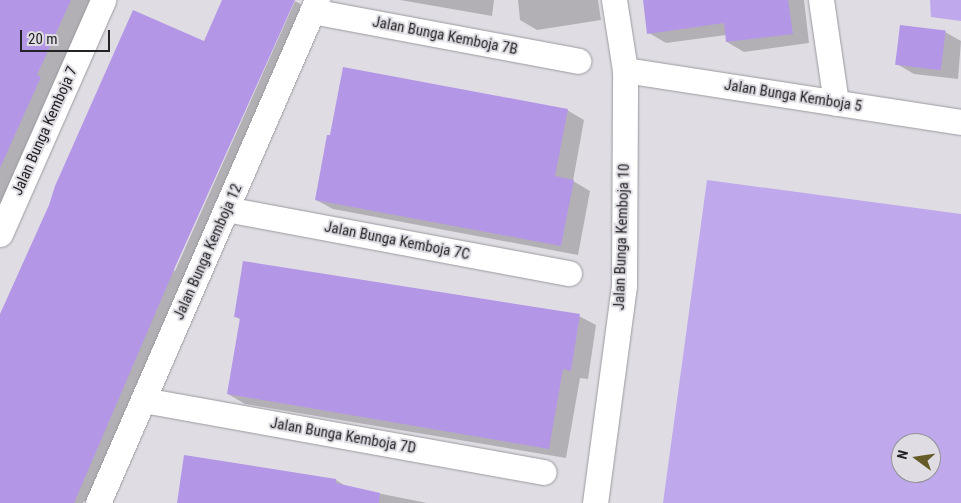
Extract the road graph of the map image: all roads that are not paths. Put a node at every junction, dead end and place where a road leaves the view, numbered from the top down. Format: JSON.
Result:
{"nodes":[{"id":1,"x":103,"y":0,"type":"edge"},
{"id":2,"x":614,"y":0,"type":"edge"},
{"id":3,"x":821,"y":0,"type":"edge"},
{"id":4,"x":315,"y":5,"type":"edge"},
{"id":5,"x":578,"y":61,"type":"dead end"},
{"id":6,"x":625,"y":70,"type":"junction"},
{"id":7,"x":836,"y":103,"type":"junction"},
{"id":8,"x":961,"y":122,"type":"edge"},
{"id":9,"x":226,"y":209,"type":"junction"},
{"id":10,"x":0,"y":234,"type":"edge"},
{"id":11,"x":568,"y":273,"type":"dead end"},
{"id":12,"x":143,"y":400,"type":"junction"},
{"id":13,"x":544,"y":472,"type":"dead end"},
{"id":14,"x":98,"y":503,"type":"edge"},
{"id":15,"x":595,"y":503,"type":"edge"}],
"edges":[{"from":1,"to":10,"type":"street","name":"Jalan Bunga Kemboja 7"},
{"from":2,"to":6,"type":"street","name":"Jalan Bunga Kemboja 10"},
{"from":3,"to":7,"type":"street"},
{"from":4,"to":5,"type":"street","name":"Jalan Bunga Kemboja 7B"},
{"from":4,"to":9,"type":"street","name":"Jalan Bunga Kemboja 12"},
{"from":6,"to":7,"type":"street","name":"Jalan Bunga Kemboja 5"},
{"from":6,"to":15,"type":"street","name":"Jalan Bunga Kemboja 10"},
{"from":7,"to":8,"type":"street","name":"Jalan Bunga Kemboja 5"},
{"from":9,"to":11,"type":"street","name":"Jalan Bunga Kemboja 7C"},
{"from":9,"to":12,"type":"street","name":"Jalan Bunga Kemboja 12"},
{"from":12,"to":13,"type":"street","name":"Jalan Bunga Kemboja 7D"},
{"from":12,"to":14,"type":"street","name":"Jalan Bunga Kemboja 12"}]}
